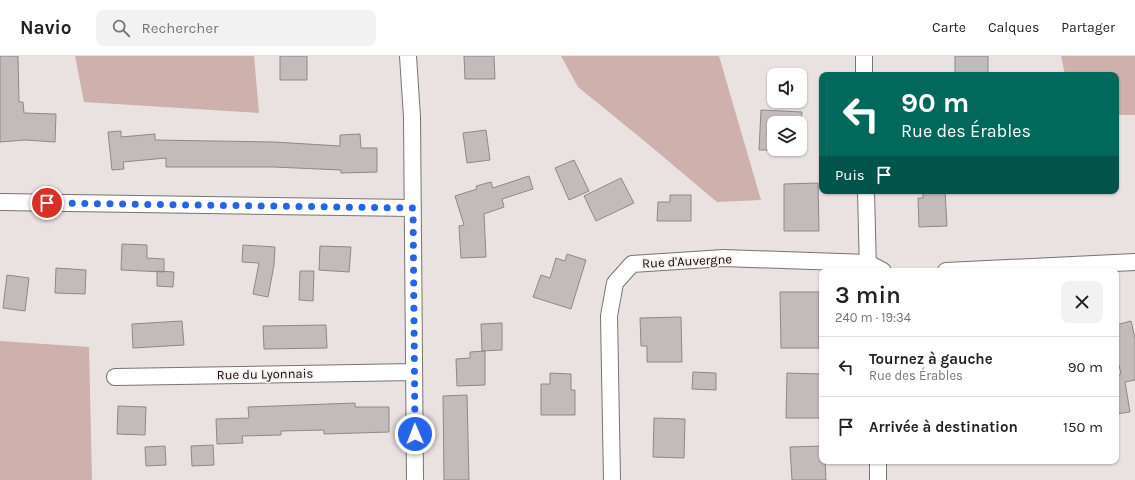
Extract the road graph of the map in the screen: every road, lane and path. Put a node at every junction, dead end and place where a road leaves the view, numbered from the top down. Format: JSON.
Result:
{"nodes":[{"id":1,"x":408,"y":56,"type":"edge"},
{"id":2,"x":864,"y":56,"type":"edge"},
{"id":3,"x":864,"y":72,"type":"edge"},
{"id":4,"x":866,"y":194,"type":"edge"},
{"id":5,"x":0,"y":202,"type":"edge"},
{"id":6,"x":413,"y":208,"type":"junction"},
{"id":7,"x":1135,"y":262,"type":"edge"},
{"id":8,"x":868,"y":267,"type":"edge"},
{"id":9,"x":1009,"y":268,"type":"edge"},
{"id":10,"x":414,"y":372,"type":"junction"},
{"id":11,"x":115,"y":377,"type":"dead end"},
{"id":12,"x":878,"y":464,"type":"edge"},
{"id":13,"x":415,"y":480,"type":"edge"},
{"id":14,"x":612,"y":480,"type":"edge"},
{"id":15,"x":878,"y":480,"type":"edge"}],
"edges":[{"from":1,"to":6,"type":"street"},
{"from":2,"to":3,"type":"street"},
{"from":4,"to":8,"type":"street"},
{"from":5,"to":6,"type":"street"},
{"from":6,"to":10,"type":"street"},
{"from":7,"to":9,"type":"street"},
{"from":8,"to":14,"type":"street","name":"Rue d'Auvergne"},
{"from":10,"to":11,"type":"street","name":"Rue du Lyonnais"},
{"from":10,"to":13,"type":"street"},
{"from":12,"to":15,"type":"street"}]}
